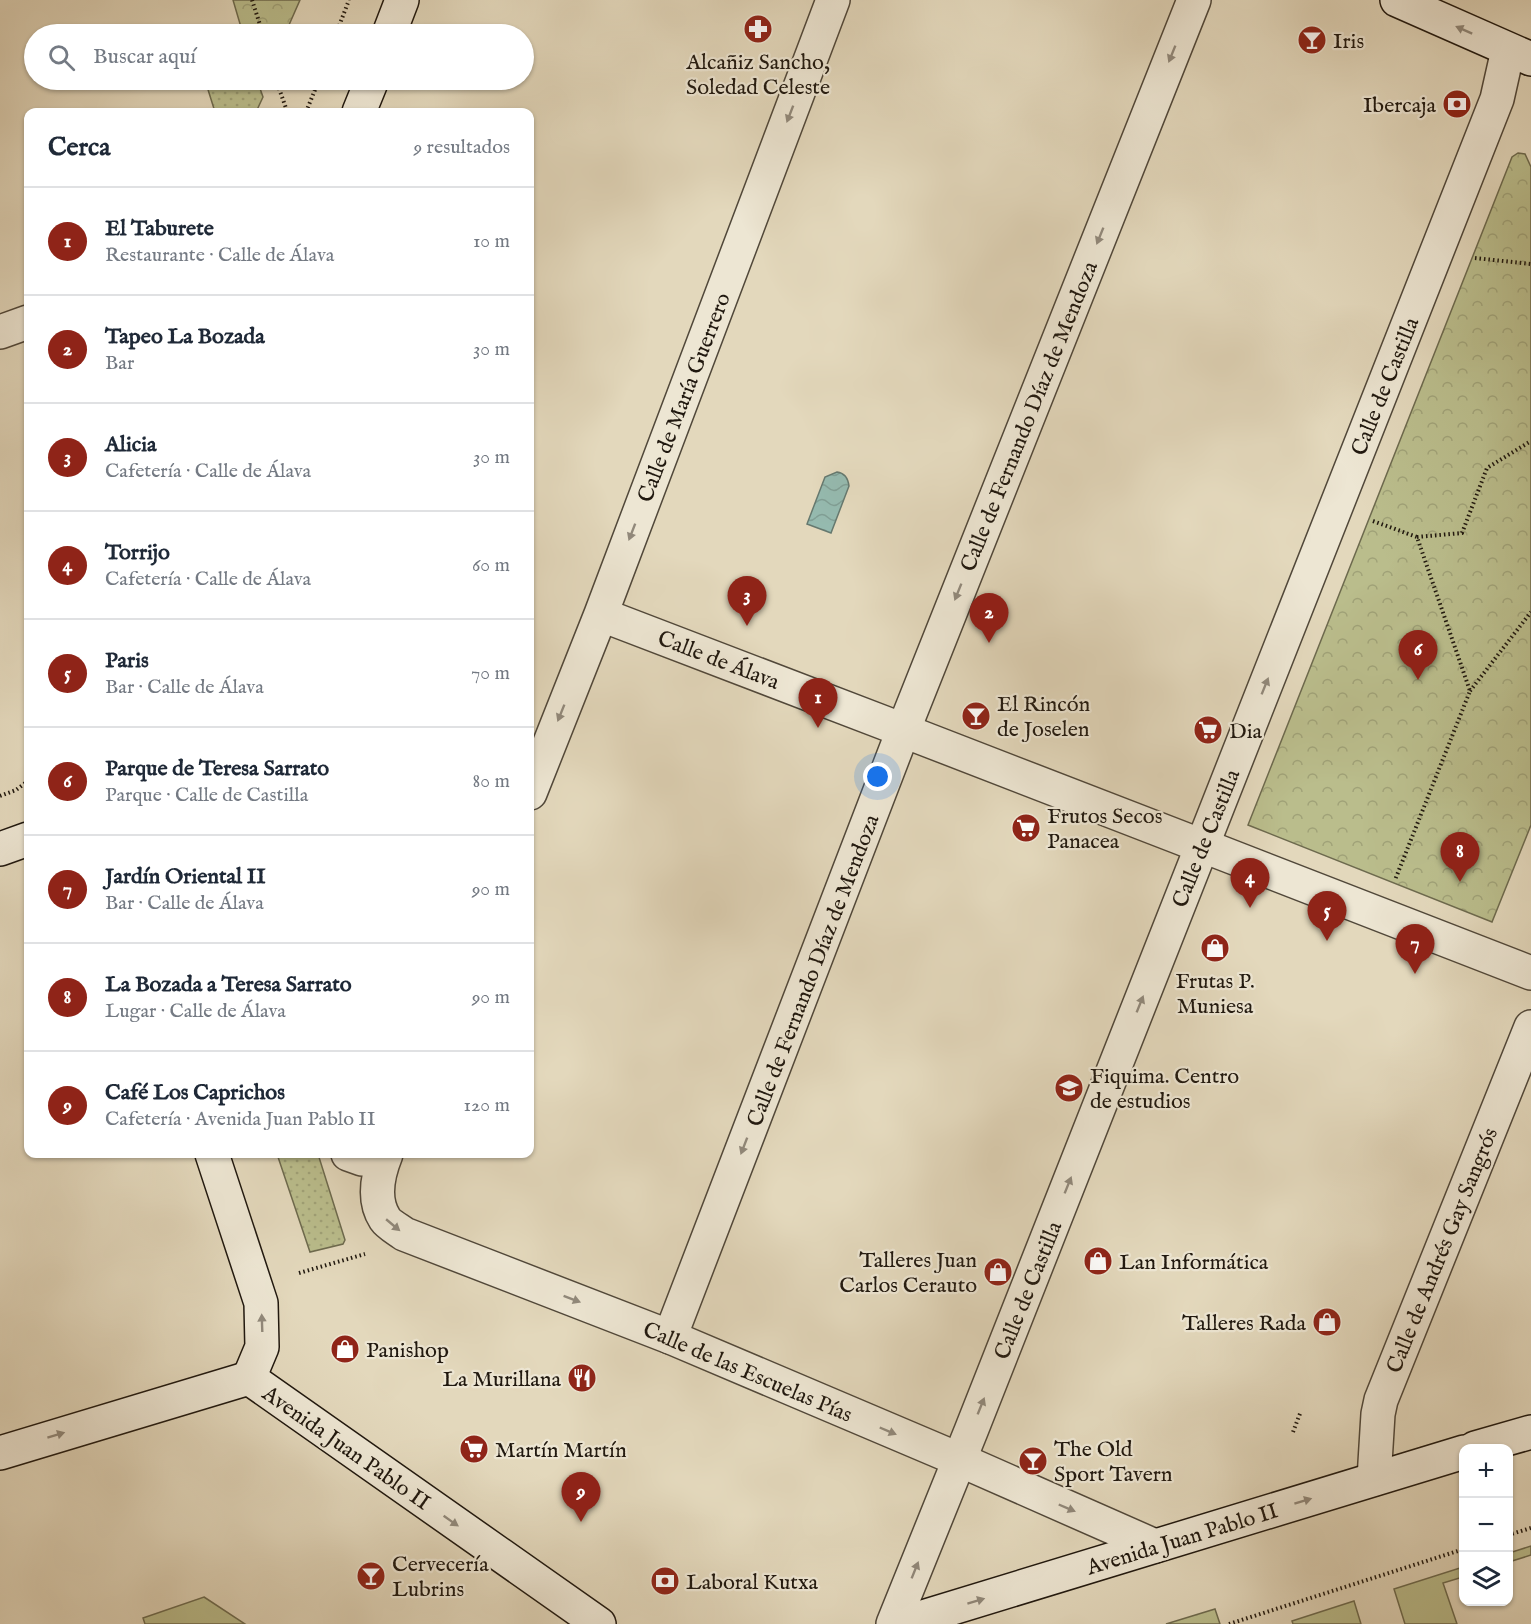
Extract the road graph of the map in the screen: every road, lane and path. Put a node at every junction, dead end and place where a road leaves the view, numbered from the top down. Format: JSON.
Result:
{"nodes":[{"id":1,"x":252,"y":0,"type":"edge"},
{"id":2,"x":349,"y":0,"type":"edge"},
{"id":3,"x":402,"y":0,"type":"edge"},
{"id":4,"x":833,"y":0,"type":"edge"},
{"id":5,"x":1194,"y":0,"type":"edge"},
{"id":6,"x":1397,"y":0,"type":"edge"},
{"id":7,"x":259,"y":24,"type":"edge"},
{"id":8,"x":340,"y":24,"type":"edge"},
{"id":9,"x":393,"y":24,"type":"edge"},
{"id":10,"x":1520,"y":54,"type":"edge"},
{"id":11,"x":280,"y":90,"type":"edge"},
{"id":12,"x":315,"y":90,"type":"edge"},
{"id":13,"x":368,"y":90,"type":"edge"},
{"id":14,"x":286,"y":108,"type":"edge"},
{"id":15,"x":308,"y":108,"type":"edge"},
{"id":16,"x":361,"y":108,"type":"edge"},
{"id":17,"x":1472,"y":258,"type":"dead end"},
{"id":18,"x":1531,"y":264,"type":"edge"},
{"id":19,"x":24,"y":323,"type":"edge"},
{"id":20,"x":0,"y":332,"type":"edge"},
{"id":21,"x":1531,"y":441,"type":"edge"},
{"id":22,"x":1335,"y":509,"type":"junction"},
{"id":23,"x":1417,"y":537,"type":"junction"},
{"id":24,"x":1531,"y":612,"type":"edge"},
{"id":25,"x":610,"y":618,"type":"dead end"},
{"id":26,"x":1470,"y":692,"type":"junction"},
{"id":27,"x":534,"y":783,"type":"edge"},
{"id":28,"x":24,"y":784,"type":"edge"},
{"id":29,"x":0,"y":796,"type":"edge"},
{"id":30,"x":24,"y":840,"type":"edge"},
{"id":31,"x":0,"y":849,"type":"edge"},
{"id":32,"x":1394,"y":883,"type":"dead end"},
{"id":33,"x":1531,"y":973,"type":"edge"},
{"id":34,"x":1531,"y":1027,"type":"edge"},
{"id":35,"x":213,"y":1158,"type":"edge"},
{"id":36,"x":369,"y":1159,"type":"edge"},
{"id":37,"x":368,"y":1253,"type":"dead end"},
{"id":38,"x":299,"y":1273,"type":"dead end"},
{"id":39,"x":670,"y":1338,"type":"junction"},
{"id":40,"x":249,"y":1378,"type":"junction"},
{"id":41,"x":1300,"y":1411,"type":"dead end"},
{"id":42,"x":1293,"y":1432,"type":"dead end"},
{"id":43,"x":1531,"y":1432,"type":"edge"},
{"id":44,"x":1491,"y":1444,"type":"edge"},
{"id":45,"x":0,"y":1452,"type":"edge"},
{"id":46,"x":1459,"y":1454,"type":"edge"},
{"id":47,"x":960,"y":1460,"type":"junction"},
{"id":48,"x":1374,"y":1479,"type":"junction"},
{"id":49,"x":1531,"y":1528,"type":"edge"},
{"id":50,"x":1513,"y":1534,"type":"edge"},
{"id":51,"x":1155,"y":1546,"type":"junction"},
{"id":52,"x":1459,"y":1551,"type":"edge"},
{"id":53,"x":599,"y":1624,"type":"edge"},
{"id":54,"x":893,"y":1624,"type":"edge"},
{"id":55,"x":900,"y":1624,"type":"edge"},
{"id":56,"x":1229,"y":1624,"type":"edge"}],
"edges":[{"from":1,"to":7,"type":"path"},
{"from":2,"to":8,"type":"path"},
{"from":3,"to":9,"type":"street"},
{"from":4,"to":27,"type":"street","name":"Calle de María Guerrero","one_way":true},
{"from":5,"to":39,"type":"street","name":"Calle de Fernando Díaz de Mendoza","one_way":true},
{"from":10,"to":6,"type":"street","one_way":true},
{"from":10,"to":22,"type":"street","name":"Calle de Castilla"},
{"from":11,"to":14,"type":"path"},
{"from":12,"to":15,"type":"path"},
{"from":13,"to":16,"type":"street"},
{"from":17,"to":18,"type":"path"},
{"from":19,"to":20,"type":"street"},
{"from":21,"to":23,"type":"path"},
{"from":22,"to":23,"type":"path"},
{"from":47,"to":22,"type":"street","name":"Calle de Castilla","one_way":true},
{"from":23,"to":26,"type":"path"},
{"from":24,"to":26,"type":"path"},
{"from":25,"to":33,"type":"street","name":"Calle de Álava"},
{"from":26,"to":32,"type":"path"},
{"from":28,"to":29,"type":"path"},
{"from":30,"to":31,"type":"street"},
{"from":34,"to":48,"type":"street","name":"Calle de Andrés Gay Sangrós"},
{"from":40,"to":35,"type":"street","one_way":true},
{"from":36,"to":39,"type":"street","name":"Calle de las Escuelas Pías","one_way":true},
{"from":37,"to":38,"type":"path"},
{"from":39,"to":47,"type":"street","name":"Calle de las Escuelas Pías","one_way":true},
{"from":45,"to":40,"type":"street","name":"Avenida Juan Pablo II","one_way":true},
{"from":40,"to":53,"type":"street","name":"Avenida Juan Pablo II","one_way":true},
{"from":41,"to":42,"type":"path"},
{"from":43,"to":44,"type":"street"},
{"from":46,"to":48,"type":"street","name":"Avenida Juan Pablo II"},
{"from":47,"to":51,"type":"street","name":"Calle de las Escuelas Pías","one_way":true},
{"from":54,"to":47,"type":"street","name":"Calle de Castilla","one_way":true},
{"from":51,"to":48,"type":"street","name":"Avenida Juan Pablo II","one_way":true},
{"from":49,"to":50,"type":"path"},
{"from":55,"to":51,"type":"street","name":"Avenida Juan Pablo II","one_way":true},
{"from":52,"to":56,"type":"path"}]}
